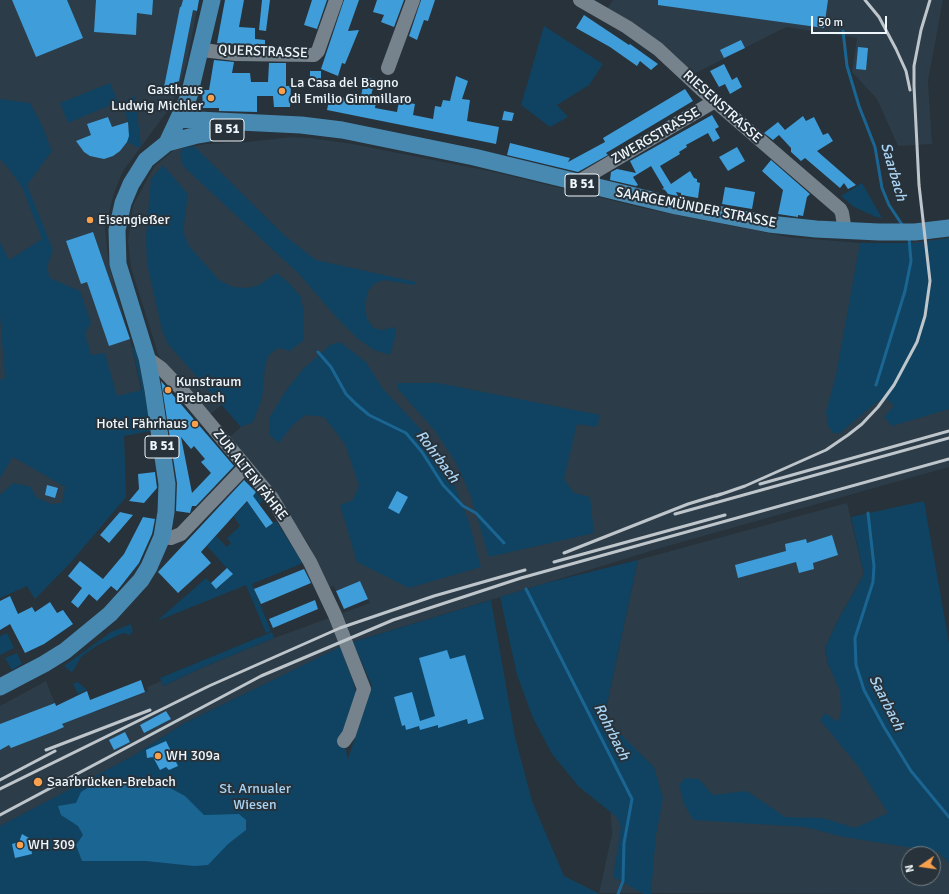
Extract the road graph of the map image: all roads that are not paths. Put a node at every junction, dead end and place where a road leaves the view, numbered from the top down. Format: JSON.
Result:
{"nodes":[{"id":1,"x":212,"y":0,"type":"edge"},
{"id":2,"x":336,"y":0,"type":"edge"},
{"id":3,"x":413,"y":0,"type":"edge"},
{"id":4,"x":580,"y":0,"type":"edge"},
{"id":5,"x":202,"y":50,"type":"junction"},
{"id":6,"x":388,"y":68,"type":"dead end"},
{"id":7,"x":188,"y":98,"type":"junction"},
{"id":8,"x":715,"y":101,"type":"junction"},
{"id":9,"x":178,"y":119,"type":"junction"},
{"id":10,"x":200,"y":128,"type":"junction"},
{"id":11,"x":167,"y":143,"type":"junction"},
{"id":12,"x":576,"y":183,"type":"junction"},
{"id":13,"x":949,"y":228,"type":"edge"},
{"id":14,"x":845,"y":231,"type":"junction"},
{"id":15,"x":147,"y":358,"type":"junction"},
{"id":16,"x":245,"y":467,"type":"junction"},
{"id":17,"x":162,"y":538,"type":"junction"},
{"id":18,"x":0,"y":687,"type":"edge"},
{"id":19,"x":344,"y":741,"type":"dead end"}],
"edges":[{"from":1,"to":5,"type":"main road"},
{"from":2,"to":5,"type":"street","name":"QUERSTRASSE"},
{"from":3,"to":6,"type":"street"},
{"from":4,"to":8,"type":"street","name":"RIESENSTRASSE"},
{"from":5,"to":7,"type":"main road"},
{"from":7,"to":9,"type":"main road"},
{"from":7,"to":10,"type":"main road","number":"B 51"},
{"from":8,"to":12,"type":"street","name":"ZWERGSTRASSE"},
{"from":8,"to":14,"type":"street","name":"RIESENSTRASSE"},
{"from":9,"to":10,"type":"main road","number":"B 51"},
{"from":9,"to":11,"type":"main road","number":"B 51"},
{"from":10,"to":11,"type":"main road","number":"B 51"},
{"from":10,"to":12,"type":"main road","name":"SAARGEMÜNDER STRASSE","number":"B 51"},
{"from":11,"to":15,"type":"main road","number":"B 51"},
{"from":12,"to":14,"type":"main road","name":"SAARGEMÜNDER STRASSE","number":"B 51"},
{"from":13,"to":14,"type":"main road","name":"SAARGEMÜNDER STRASSE","number":"B 51"},
{"from":15,"to":16,"type":"street","name":"ZUR ALTEN FÄHRE"},
{"from":15,"to":17,"type":"main road","number":"B 51"},
{"from":16,"to":17,"type":"street"},
{"from":16,"to":19,"type":"street","name":"ZUR ALTEN FÄHRE"},
{"from":17,"to":18,"type":"main road","number":"B 51"}]}
